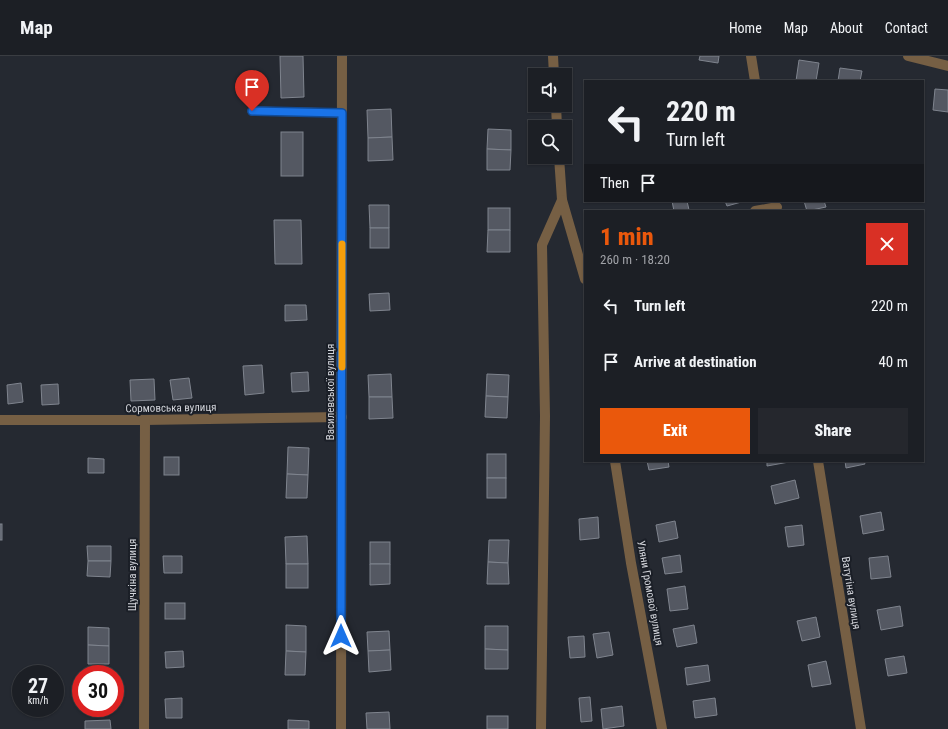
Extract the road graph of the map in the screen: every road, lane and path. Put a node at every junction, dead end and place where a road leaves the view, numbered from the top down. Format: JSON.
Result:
{"nodes":[{"id":1,"x":342,"y":56,"type":"edge"},
{"id":2,"x":553,"y":56,"type":"edge"},
{"id":3,"x":751,"y":56,"type":"edge"},
{"id":4,"x":908,"y":56,"type":"edge"},
{"id":5,"x":948,"y":66,"type":"edge"},
{"id":6,"x":554,"y":68,"type":"edge"},
{"id":7,"x":755,"y":80,"type":"edge"},
{"id":8,"x":252,"y":111,"type":"dead end"},
{"id":9,"x":342,"y":113,"type":"junction"},
{"id":10,"x":559,"y":164,"type":"edge"},
{"id":11,"x":562,"y":200,"type":"junction"},
{"id":12,"x":777,"y":206,"type":"edge"},
{"id":13,"x":759,"y":210,"type":"edge"},
{"id":14,"x":580,"y":244,"type":"edge"},
{"id":15,"x":584,"y":272,"type":"edge"},
{"id":16,"x":342,"y":417,"type":"junction"},
{"id":17,"x":0,"y":420,"type":"edge"},
{"id":18,"x":145,"y":420,"type":"junction"},
{"id":19,"x":615,"y":462,"type":"edge"},
{"id":20,"x":818,"y":462,"type":"edge"},
{"id":21,"x":144,"y":729,"type":"edge"},
{"id":22,"x":341,"y":729,"type":"edge"},
{"id":23,"x":541,"y":729,"type":"edge"},
{"id":24,"x":662,"y":729,"type":"edge"},
{"id":25,"x":861,"y":729,"type":"edge"}],
"edges":[{"from":1,"to":9,"type":"street","name":"Василевської вулиця"},
{"from":2,"to":6,"type":"street"},
{"from":3,"to":7,"type":"street"},
{"from":4,"to":5,"type":"street"},
{"from":8,"to":9,"type":"lane"},
{"from":9,"to":16,"type":"street","name":"Василевської вулиця"},
{"from":10,"to":11,"type":"street"},
{"from":11,"to":14,"type":"street"},
{"from":11,"to":23,"type":"street"},
{"from":12,"to":13,"type":"street"},
{"from":14,"to":15,"type":"street"},
{"from":16,"to":18,"type":"street","name":"Сормовська вулиця"},
{"from":16,"to":22,"type":"street","name":"Василевської вулиця"},
{"from":17,"to":18,"type":"street","name":"Сормовська вулиця"},
{"from":18,"to":21,"type":"street","name":"Щучкіна вулиця"},
{"from":19,"to":24,"type":"street","name":"Уляни Громової вулиця"},
{"from":20,"to":25,"type":"street","name":"Ватутіна вулиця"}]}
